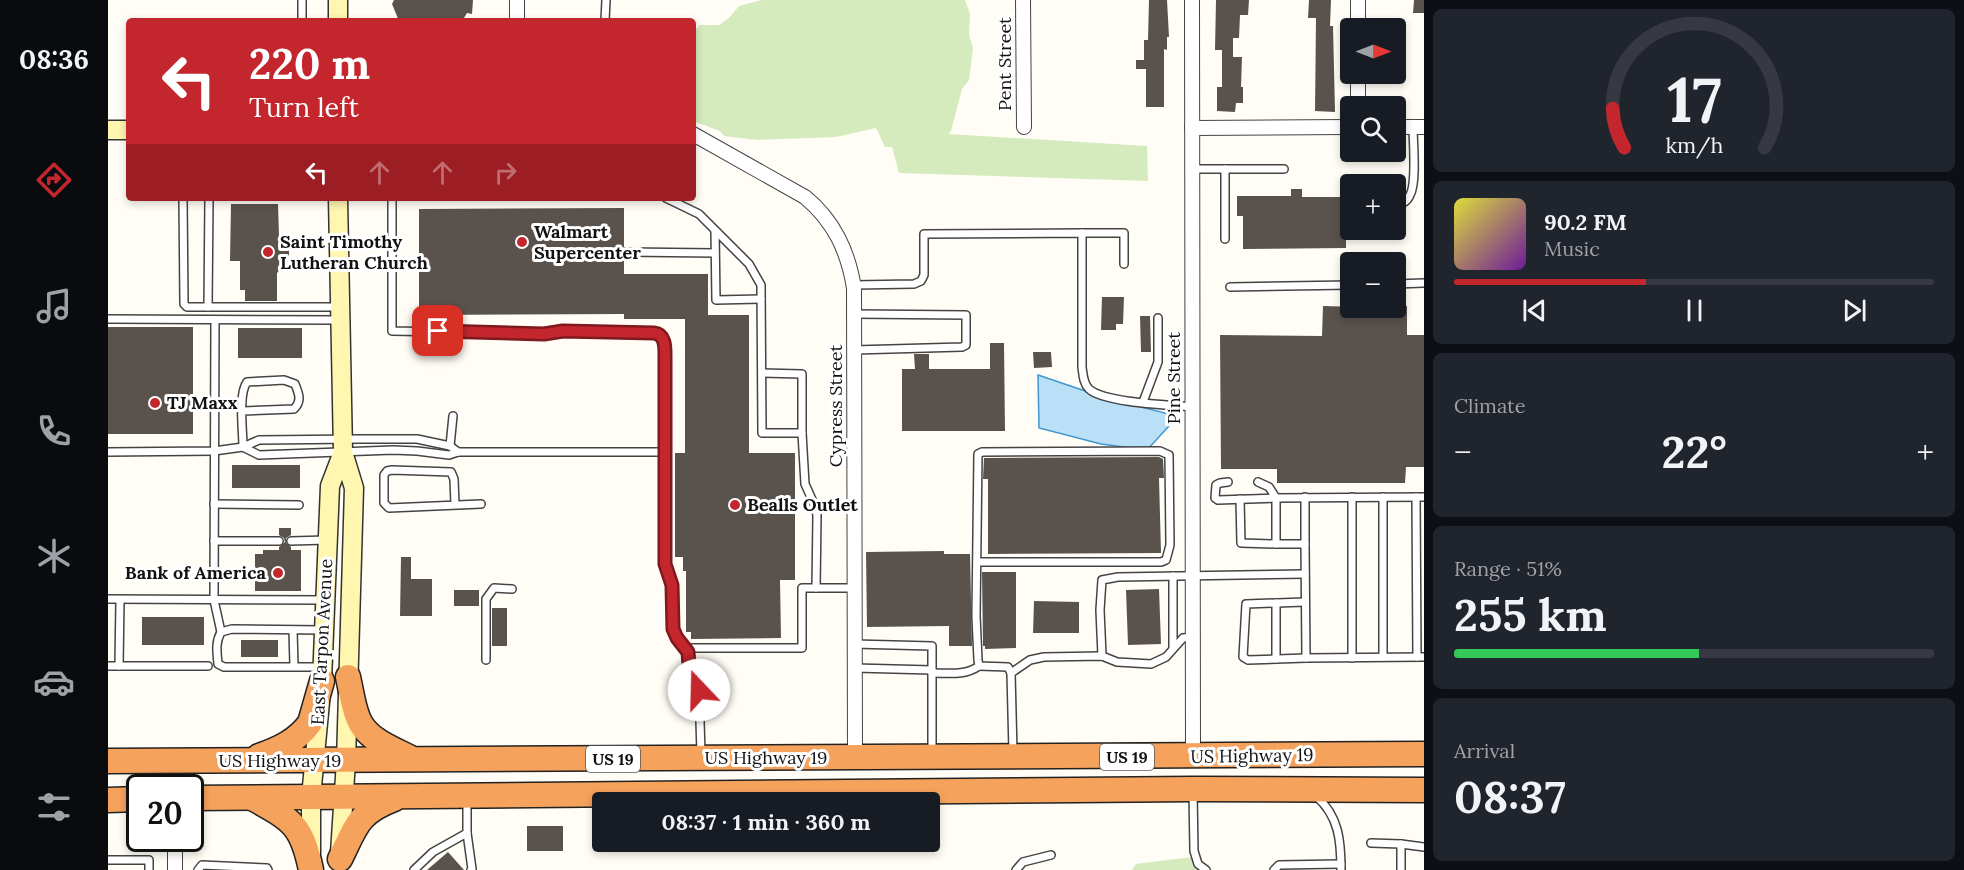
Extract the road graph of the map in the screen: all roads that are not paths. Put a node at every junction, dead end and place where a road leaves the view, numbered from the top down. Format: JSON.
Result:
{"nodes":[{"id":1,"x":302,"y":0,"type":"edge"},
{"id":2,"x":338,"y":0,"type":"edge"},
{"id":3,"x":517,"y":0,"type":"edge"},
{"id":4,"x":606,"y":0,"type":"edge"},
{"id":5,"x":1023,"y":0,"type":"edge"},
{"id":6,"x":1192,"y":0,"type":"edge"},
{"id":7,"x":1358,"y":0,"type":"edge"},
{"id":8,"x":302,"y":18,"type":"edge"},
{"id":9,"x":338,"y":18,"type":"edge"},
{"id":10,"x":517,"y":18,"type":"edge"},
{"id":11,"x":605,"y":18,"type":"edge"},
{"id":12,"x":1358,"y":18,"type":"edge"},
{"id":13,"x":1419,"y":126,"type":"edge"},
{"id":14,"x":1024,"y":127,"type":"dead end"},
{"id":15,"x":1340,"y":127,"type":"edge"},
{"id":16,"x":1192,"y":128,"type":"junction"},
{"id":17,"x":108,"y":130,"type":"edge"},
{"id":18,"x":126,"y":130,"type":"edge"},
{"id":19,"x":696,"y":136,"type":"edge"},
{"id":20,"x":1192,"y":169,"type":"junction"},
{"id":21,"x":1225,"y":169,"type":"junction"},
{"id":22,"x":1284,"y":169,"type":"dead end"},
{"id":23,"x":183,"y":201,"type":"edge"},
{"id":24,"x":208,"y":201,"type":"edge"},
{"id":25,"x":338,"y":201,"type":"edge"},
{"id":26,"x":392,"y":201,"type":"edge"},
{"id":27,"x":672,"y":201,"type":"edge"},
{"id":28,"x":1406,"y":201,"type":"edge"},
{"id":29,"x":715,"y":230,"type":"junction"},
{"id":30,"x":1082,"y":233,"type":"junction"},
{"id":31,"x":1225,"y":239,"type":"dead end"},
{"id":32,"x":626,"y":252,"type":"dead end"},
{"id":33,"x":715,"y":254,"type":"junction"},
{"id":34,"x":1124,"y":264,"type":"dead end"},
{"id":35,"x":1424,"y":283,"type":"edge"},
{"id":36,"x":1406,"y":284,"type":"edge"},
{"id":37,"x":853,"y":285,"type":"junction"},
{"id":38,"x":1340,"y":285,"type":"edge"},
{"id":39,"x":1230,"y":287,"type":"dead end"},
{"id":40,"x":761,"y":299,"type":"junction"},
{"id":41,"x":208,"y":307,"type":"junction"},
{"id":42,"x":339,"y":313,"type":"junction"},
{"id":43,"x":854,"y":314,"type":"junction"},
{"id":44,"x":1158,"y":318,"type":"dead end"},
{"id":45,"x":108,"y":319,"type":"edge"},
{"id":46,"x":214,"y":320,"type":"junction"},
{"id":47,"x":854,"y":350,"type":"junction"},
{"id":48,"x":762,"y":373,"type":"junction"},
{"id":49,"x":1143,"y":402,"type":"junction"},
{"id":50,"x":1192,"y":407,"type":"junction"},
{"id":51,"x":243,"y":411,"type":"junction"},
{"id":52,"x":453,"y":416,"type":"dead end"},
{"id":53,"x":802,"y":433,"type":"junction"},
{"id":54,"x":343,"y":446,"type":"junction"},
{"id":55,"x":450,"y":446,"type":"junction"},
{"id":56,"x":243,"y":447,"type":"junction"},
{"id":57,"x":214,"y":451,"type":"junction"},
{"id":58,"x":108,"y":452,"type":"edge"},
{"id":59,"x":458,"y":452,"type":"junction"},
{"id":60,"x":665,"y":452,"type":"junction"},
{"id":61,"x":1228,"y":482,"type":"dead end"},
{"id":62,"x":1258,"y":482,"type":"dead end"},
{"id":63,"x":1305,"y":497,"type":"junction"},
{"id":64,"x":1352,"y":497,"type":"junction"},
{"id":65,"x":1383,"y":497,"type":"junction"},
{"id":66,"x":1420,"y":497,"type":"edge"},
{"id":67,"x":1276,"y":498,"type":"junction"},
{"id":68,"x":1240,"y":499,"type":"junction"},
{"id":69,"x":214,"y":504,"type":"junction"},
{"id":70,"x":481,"y":504,"type":"dead end"},
{"id":71,"x":299,"y":505,"type":"dead end"},
{"id":72,"x":455,"y":505,"type":"junction"},
{"id":73,"x":328,"y":540,"type":"junction"},
{"id":74,"x":214,"y":541,"type":"junction"},
{"id":75,"x":279,"y":541,"type":"dead end"},
{"id":76,"x":291,"y":541,"type":"dead end"},
{"id":77,"x":1276,"y":544,"type":"junction"},
{"id":78,"x":1305,"y":544,"type":"junction"},
{"id":79,"x":977,"y":562,"type":"junction"},
{"id":80,"x":1305,"y":574,"type":"junction"},
{"id":81,"x":1173,"y":576,"type":"junction"},
{"id":82,"x":1193,"y":576,"type":"junction"},
{"id":83,"x":816,"y":588,"type":"junction"},
{"id":84,"x":854,"y":588,"type":"junction"},
{"id":85,"x":512,"y":589,"type":"dead end"},
{"id":86,"x":108,"y":599,"type":"edge"},
{"id":87,"x":120,"y":600,"type":"junction"},
{"id":88,"x":214,"y":600,"type":"junction"},
{"id":89,"x":326,"y":600,"type":"junction"},
{"id":90,"x":1305,"y":602,"type":"junction"},
{"id":91,"x":1276,"y":603,"type":"junction"},
{"id":92,"x":293,"y":630,"type":"junction"},
{"id":93,"x":324,"y":630,"type":"junction"},
{"id":94,"x":221,"y":632,"type":"junction"},
{"id":95,"x":1193,"y":638,"type":"junction"},
{"id":96,"x":855,"y":644,"type":"junction"},
{"id":97,"x":1173,"y":647,"type":"junction"},
{"id":98,"x":686,"y":648,"type":"junction"},
{"id":99,"x":1102,"y":656,"type":"junction"},
{"id":100,"x":1383,"y":657,"type":"junction"},
{"id":101,"x":1420,"y":657,"type":"edge"},
{"id":102,"x":1306,"y":658,"type":"junction"},
{"id":103,"x":1353,"y":658,"type":"junction"},
{"id":104,"x":1276,"y":659,"type":"junction"},
{"id":105,"x":486,"y":660,"type":"dead end"},
{"id":106,"x":108,"y":666,"type":"edge"},
{"id":107,"x":119,"y":666,"type":"junction"},
{"id":108,"x":208,"y":666,"type":"dead end"},
{"id":109,"x":294,"y":666,"type":"junction"},
{"id":110,"x":980,"y":666,"type":"junction"},
{"id":111,"x":855,"y":668,"type":"junction"},
{"id":112,"x":932,"y":671,"type":"junction"},
{"id":113,"x":1011,"y":673,"type":"junction"},
{"id":114,"x":322,"y":674,"type":"junction"},
{"id":115,"x":348,"y":677,"type":"junction"},
{"id":116,"x":1424,"y":754,"type":"edge"},
{"id":117,"x":1299,"y":756,"type":"junction"},
{"id":118,"x":1193,"y":757,"type":"junction"},
{"id":119,"x":701,"y":758,"type":"junction"},
{"id":120,"x":855,"y":758,"type":"junction"},
{"id":121,"x":932,"y":758,"type":"junction"},
{"id":122,"x":1013,"y":758,"type":"junction"},
{"id":123,"x":414,"y":760,"type":"junction"},
{"id":124,"x":108,"y":761,"type":"edge"},
{"id":125,"x":248,"y":761,"type":"junction"},
{"id":126,"x":315,"y":761,"type":"junction"},
{"id":127,"x":346,"y":761,"type":"junction"},
{"id":128,"x":1193,"y":789,"type":"junction"},
{"id":129,"x":1044,"y":790,"type":"junction"},
{"id":130,"x":1309,"y":790,"type":"junction"},
{"id":131,"x":1424,"y":790,"type":"edge"},
{"id":132,"x":940,"y":793,"type":"edge"},
{"id":133,"x":467,"y":795,"type":"junction"},
{"id":134,"x":402,"y":796,"type":"junction"},
{"id":135,"x":592,"y":796,"type":"edge"},
{"id":136,"x":252,"y":797,"type":"junction"},
{"id":137,"x":311,"y":797,"type":"junction"},
{"id":138,"x":204,"y":798,"type":"edge"},
{"id":139,"x":343,"y":798,"type":"junction"},
{"id":140,"x":126,"y":799,"type":"edge"},
{"id":141,"x":108,"y":800,"type":"edge"},
{"id":142,"x":467,"y":833,"type":"junction"},
{"id":143,"x":1371,"y":843,"type":"dead end"},
{"id":144,"x":1401,"y":844,"type":"junction"},
{"id":145,"x":1424,"y":847,"type":"edge"},
{"id":146,"x":176,"y":852,"type":"edge"},
{"id":147,"x":1051,"y":855,"type":"dead end"},
{"id":148,"x":108,"y":860,"type":"edge"},
{"id":149,"x":339,"y":865,"type":"edge"},
{"id":150,"x":1341,"y":867,"type":"edge"},
{"id":151,"x":149,"y":870,"type":"edge"},
{"id":152,"x":176,"y":870,"type":"edge"},
{"id":153,"x":198,"y":870,"type":"edge"},
{"id":154,"x":268,"y":870,"type":"edge"},
{"id":155,"x":311,"y":870,"type":"edge"},
{"id":156,"x":414,"y":870,"type":"edge"},
{"id":157,"x":471,"y":870,"type":"edge"},
{"id":158,"x":1016,"y":870,"type":"edge"},
{"id":159,"x":1206,"y":870,"type":"edge"},
{"id":160,"x":1274,"y":870,"type":"edge"},
{"id":161,"x":1401,"y":870,"type":"edge"}],
"edges":[{"from":1,"to":8,"type":"lane"},
{"from":2,"to":9,"type":"main road"},
{"from":3,"to":10,"type":"street"},
{"from":4,"to":11,"type":"lane"},
{"from":5,"to":14,"type":"street","name":"Pent Street"},
{"from":6,"to":16,"type":"street","name":"Pine Street"},
{"from":7,"to":12,"type":"street"},
{"from":13,"to":28,"type":"lane"},
{"from":15,"to":16,"type":"street"},
{"from":16,"to":20,"type":"street","name":"Pine Street"},
{"from":17,"to":18,"type":"main road"},
{"from":19,"to":37,"type":"street","name":"Cypress Street"},
{"from":20,"to":21,"type":"lane"},
{"from":20,"to":50,"type":"street","name":"Pine Street"},
{"from":21,"to":22,"type":"lane"},
{"from":21,"to":31,"type":"lane"},
{"from":23,"to":41,"type":"lane"},
{"from":24,"to":41,"type":"lane"},
{"from":25,"to":42,"type":"main road","name":"East Tarpon Avenue"},
{"from":26,"to":60,"type":"lane"},
{"from":27,"to":29,"type":"lane"},
{"from":29,"to":33,"type":"lane"},
{"from":29,"to":40,"type":"lane"},
{"from":30,"to":34,"type":"lane"},
{"from":30,"to":37,"type":"lane"},
{"from":30,"to":49,"type":"lane"},
{"from":32,"to":33,"type":"lane"},
{"from":33,"to":40,"type":"lane"},
{"from":35,"to":36,"type":"lane"},
{"from":37,"to":43,"type":"street","name":"Cypress Street"},
{"from":38,"to":39,"type":"lane"},
{"from":40,"to":48,"type":"lane"},
{"from":41,"to":42,"type":"lane"},
{"from":42,"to":46,"type":"lane"},
{"from":42,"to":54,"type":"main road","name":"East Tarpon Avenue"},
{"from":43,"to":47,"type":"street","name":"Cypress Street"},
{"from":43,"to":47,"type":"lane"},
{"from":44,"to":49,"type":"lane"},
{"from":45,"to":46,"type":"lane"},
{"from":46,"to":57,"type":"lane"},
{"from":47,"to":84,"type":"street","name":"Cypress Street"},
{"from":48,"to":53,"type":"lane"},
{"from":48,"to":53,"type":"lane"},
{"from":49,"to":50,"type":"lane"},
{"from":50,"to":82,"type":"street","name":"Pine Street"},
{"from":51,"to":51,"type":"lane"},
{"from":51,"to":56,"type":"lane"},
{"from":52,"to":55,"type":"lane"},
{"from":53,"to":83,"type":"lane"},
{"from":54,"to":55,"type":"lane"},
{"from":54,"to":56,"type":"lane"},
{"from":54,"to":56,"type":"lane"},
{"from":54,"to":59,"type":"lane"},
{"from":54,"to":73,"type":"main road","name":"East Tarpon Avenue"},
{"from":54,"to":115,"type":"main road","name":"East Tarpon Avenue"},
{"from":55,"to":59,"type":"lane"},
{"from":56,"to":57,"type":"lane"},
{"from":57,"to":58,"type":"lane"},
{"from":57,"to":69,"type":"lane"},
{"from":59,"to":60,"type":"lane"},
{"from":60,"to":98,"type":"lane"},
{"from":61,"to":68,"type":"lane"},
{"from":62,"to":67,"type":"lane"},
{"from":63,"to":64,"type":"lane"},
{"from":63,"to":67,"type":"lane"},
{"from":63,"to":78,"type":"lane"},
{"from":64,"to":65,"type":"lane"},
{"from":64,"to":103,"type":"lane"},
{"from":65,"to":66,"type":"lane"},
{"from":65,"to":100,"type":"lane"},
{"from":66,"to":101,"type":"lane"},
{"from":67,"to":68,"type":"lane"},
{"from":67,"to":77,"type":"lane"},
{"from":68,"to":77,"type":"lane"},
{"from":69,"to":71,"type":"lane"},
{"from":69,"to":74,"type":"lane"},
{"from":70,"to":72,"type":"lane"},
{"from":72,"to":72,"type":"lane"},
{"from":73,"to":76,"type":"lane"},
{"from":73,"to":89,"type":"main road","name":"East Tarpon Avenue"},
{"from":74,"to":75,"type":"lane"},
{"from":74,"to":88,"type":"lane"},
{"from":77,"to":78,"type":"lane"},
{"from":78,"to":80,"type":"lane"},
{"from":79,"to":79,"type":"lane"},
{"from":79,"to":110,"type":"lane"},
{"from":80,"to":82,"type":"lane"},
{"from":80,"to":90,"type":"lane"},
{"from":81,"to":82,"type":"lane"},
{"from":81,"to":97,"type":"lane"},
{"from":81,"to":99,"type":"lane"},
{"from":82,"to":95,"type":"street","name":"Pine Street"},
{"from":83,"to":84,"type":"lane"},
{"from":83,"to":98,"type":"lane"},
{"from":84,"to":96,"type":"street","name":"Cypress Street"},
{"from":85,"to":105,"type":"lane"},
{"from":86,"to":87,"type":"lane"},
{"from":87,"to":88,"type":"lane"},
{"from":87,"to":107,"type":"lane"},
{"from":88,"to":89,"type":"lane"},
{"from":88,"to":94,"type":"lane"},
{"from":89,"to":93,"type":"main road","name":"East Tarpon Avenue"},
{"from":90,"to":91,"type":"lane"},
{"from":90,"to":102,"type":"lane"},
{"from":91,"to":104,"type":"lane"},
{"from":91,"to":104,"type":"lane"},
{"from":92,"to":93,"type":"lane"},
{"from":92,"to":94,"type":"lane"},
{"from":92,"to":109,"type":"lane"},
{"from":93,"to":114,"type":"main road","name":"East Tarpon Avenue"},
{"from":94,"to":109,"type":"lane"},
{"from":95,"to":97,"type":"lane"},
{"from":95,"to":118,"type":"street","name":"Pine Street"},
{"from":96,"to":111,"type":"street","name":"Cypress Street"},
{"from":96,"to":112,"type":"lane"},
{"from":97,"to":99,"type":"lane"},
{"from":98,"to":119,"type":"lane"},
{"from":99,"to":113,"type":"lane"},
{"from":100,"to":101,"type":"lane"},
{"from":100,"to":103,"type":"lane"},
{"from":102,"to":103,"type":"lane"},
{"from":102,"to":104,"type":"lane"},
{"from":106,"to":107,"type":"lane"},
{"from":107,"to":108,"type":"lane"},
{"from":109,"to":114,"type":"lane"},
{"from":110,"to":112,"type":"lane"},
{"from":110,"to":113,"type":"lane"},
{"from":111,"to":112,"type":"lane"},
{"from":111,"to":120,"type":"street","name":"Cypress Street"},
{"from":112,"to":121,"type":"lane"},
{"from":113,"to":122,"type":"lane"},
{"from":114,"to":125,"type":"highway"},
{"from":114,"to":126,"type":"main road","name":"East Tarpon Avenue"},
{"from":115,"to":123,"type":"highway"},
{"from":115,"to":127,"type":"main road","name":"East Tarpon Avenue"},
{"from":116,"to":117,"type":"highway","name":"US Highway 19","number":"US 19"},
{"from":117,"to":118,"type":"highway","name":"US Highway 19","number":"US 19"},
{"from":117,"to":128,"type":"highway"},
{"from":118,"to":122,"type":"highway","name":"US Highway 19","number":"US 19"},
{"from":118,"to":129,"type":"highway"},
{"from":119,"to":120,"type":"highway","name":"US Highway 19","number":"US 19"},
{"from":119,"to":123,"type":"highway","name":"US Highway 19","number":"US 19"},
{"from":120,"to":121,"type":"highway","name":"US Highway 19","number":"US 19"},
{"from":121,"to":122,"type":"highway","name":"US Highway 19","number":"US 19"},
{"from":123,"to":127,"type":"highway","name":"US Highway 19","number":"US 19"},
{"from":124,"to":125,"type":"highway","name":"US Highway 19","number":"US 19"},
{"from":125,"to":126,"type":"highway","name":"US Highway 19","number":"US 19"},
{"from":126,"to":127,"type":"highway","name":"US Highway 19","number":"US 19"},
{"from":126,"to":137,"type":"main road","name":"East Tarpon Avenue"},
{"from":127,"to":139,"type":"main road","name":"East Tarpon Avenue"},
{"from":128,"to":129,"type":"highway","name":"US Highway 19","number":"US 19"},
{"from":128,"to":130,"type":"highway","name":"US Highway 19","number":"US 19"},
{"from":128,"to":159,"type":"lane"},
{"from":129,"to":132,"type":"highway","name":"US Highway 19","number":"US 19"},
{"from":130,"to":131,"type":"highway","name":"US Highway 19","number":"US 19"},
{"from":130,"to":150,"type":"lane"},
{"from":133,"to":134,"type":"highway","name":"US Highway 19","number":"US 19"},
{"from":133,"to":135,"type":"highway","name":"US Highway 19","number":"US 19"},
{"from":133,"to":142,"type":"lane"},
{"from":134,"to":139,"type":"highway","name":"US Highway 19","number":"US 19"},
{"from":134,"to":149,"type":"highway"},
{"from":136,"to":137,"type":"highway","name":"US Highway 19","number":"US 19"},
{"from":136,"to":138,"type":"highway","name":"US Highway 19","number":"US 19"},
{"from":136,"to":155,"type":"highway"},
{"from":137,"to":139,"type":"highway","name":"US Highway 19","number":"US 19"},
{"from":137,"to":155,"type":"main road","name":"East Tarpon Avenue"},
{"from":139,"to":149,"type":"main road","name":"East Tarpon Avenue"},
{"from":140,"to":141,"type":"highway"},
{"from":142,"to":156,"type":"lane"},
{"from":142,"to":157,"type":"lane"},
{"from":143,"to":144,"type":"lane"},
{"from":144,"to":145,"type":"lane"},
{"from":144,"to":161,"type":"lane"},
{"from":146,"to":152,"type":"street"},
{"from":147,"to":158,"type":"lane"},
{"from":148,"to":151,"type":"lane"},
{"from":150,"to":160,"type":"lane"},
{"from":153,"to":154,"type":"lane"}]}
